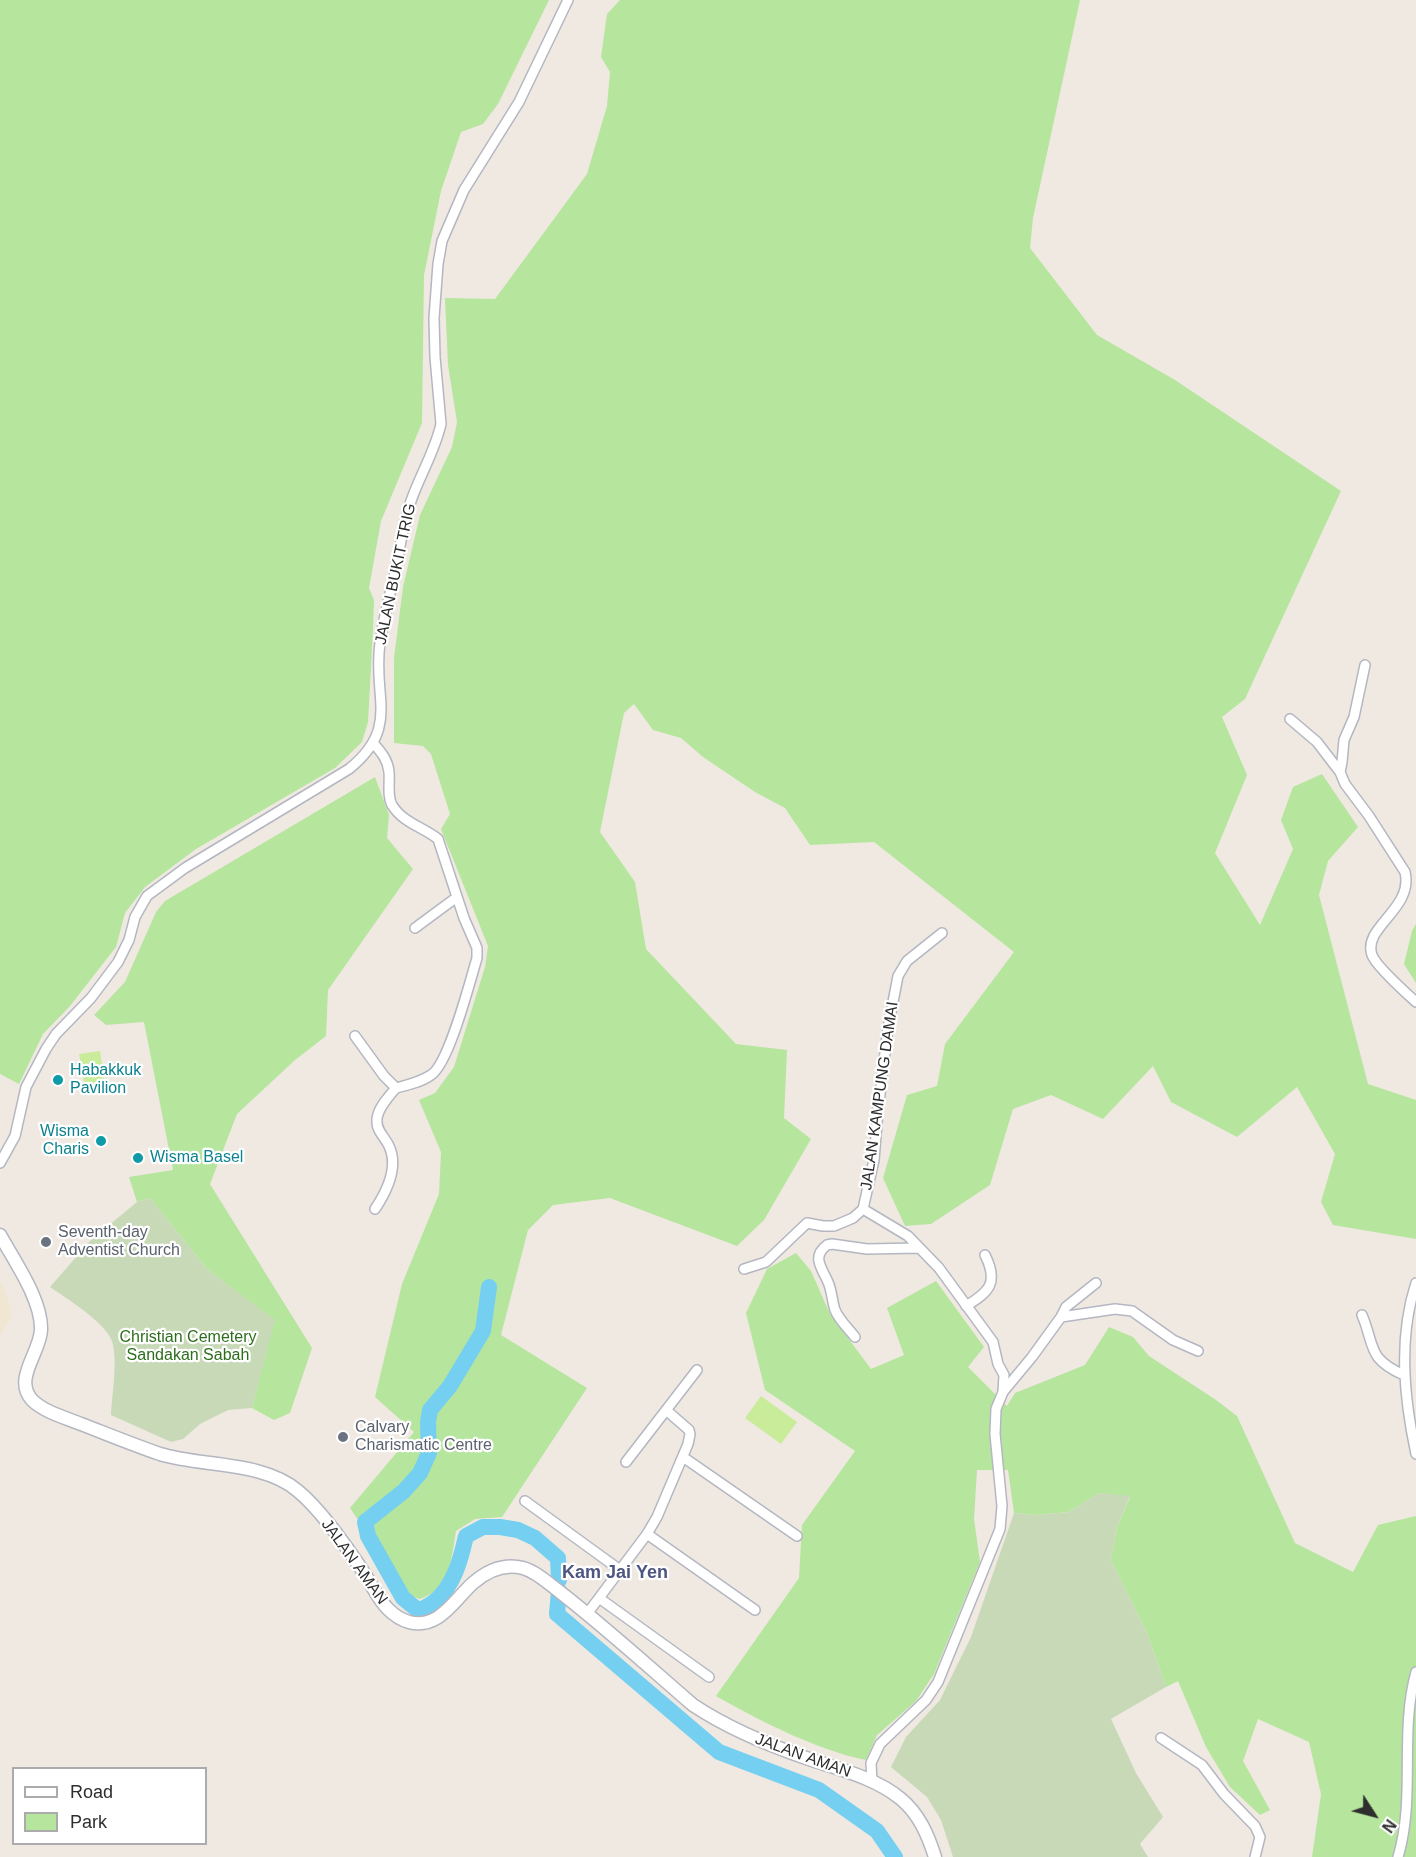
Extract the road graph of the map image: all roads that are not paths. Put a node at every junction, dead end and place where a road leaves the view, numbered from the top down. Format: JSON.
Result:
{"nodes":[{"id":1,"x":568,"y":0,"type":"edge"},
{"id":2,"x":1365,"y":665,"type":"dead end"},
{"id":3,"x":1290,"y":719,"type":"dead end"},
{"id":4,"x":374,"y":744,"type":"junction"},
{"id":5,"x":1340,"y":772,"type":"junction"},
{"id":6,"x":457,"y":897,"type":"junction"},
{"id":7,"x":415,"y":928,"type":"dead end"},
{"id":8,"x":942,"y":933,"type":"dead end"},
{"id":9,"x":1416,"y":1002,"type":"edge"},
{"id":10,"x":355,"y":1036,"type":"dead end"},
{"id":11,"x":396,"y":1088,"type":"junction"},
{"id":12,"x":0,"y":1163,"type":"edge"},
{"id":13,"x":375,"y":1209,"type":"dead end"},
{"id":14,"x":863,"y":1209,"type":"junction"},
{"id":15,"x":0,"y":1235,"type":"edge"},
{"id":16,"x":918,"y":1248,"type":"junction"},
{"id":17,"x":985,"y":1255,"type":"dead end"},
{"id":18,"x":744,"y":1269,"type":"dead end"},
{"id":19,"x":1096,"y":1282,"type":"dead end"},
{"id":20,"x":1416,"y":1283,"type":"edge"},
{"id":21,"x":966,"y":1306,"type":"junction"},
{"id":22,"x":1362,"y":1316,"type":"dead end"},
{"id":23,"x":1061,"y":1317,"type":"junction"},
{"id":24,"x":855,"y":1337,"type":"dead end"},
{"id":25,"x":1198,"y":1351,"type":"dead end"},
{"id":26,"x":697,"y":1370,"type":"dead end"},
{"id":27,"x":1404,"y":1375,"type":"junction"},
{"id":28,"x":1003,"y":1392,"type":"junction"},
{"id":29,"x":666,"y":1410,"type":"junction"},
{"id":30,"x":1416,"y":1454,"type":"edge"},
{"id":31,"x":683,"y":1458,"type":"junction"},
{"id":32,"x":626,"y":1462,"type":"dead end"},
{"id":33,"x":525,"y":1501,"type":"dead end"},
{"id":34,"x":647,"y":1534,"type":"junction"},
{"id":35,"x":797,"y":1536,"type":"dead end"},
{"id":36,"x":620,"y":1570,"type":"junction"},
{"id":37,"x":599,"y":1598,"type":"junction"},
{"id":38,"x":755,"y":1610,"type":"dead end"},
{"id":39,"x":587,"y":1614,"type":"junction"},
{"id":40,"x":1416,"y":1672,"type":"edge"},
{"id":41,"x":709,"y":1677,"type":"dead end"},
{"id":42,"x":1161,"y":1738,"type":"dead end"},
{"id":43,"x":872,"y":1782,"type":"junction"},
{"id":44,"x":935,"y":1857,"type":"edge"},
{"id":45,"x":1255,"y":1857,"type":"edge"},
{"id":46,"x":1398,"y":1857,"type":"edge"}],
"edges":[{"from":1,"to":4,"type":"street","name":"JALAN BUKIT TRIG"},
{"from":2,"to":5,"type":"street"},
{"from":3,"to":5,"type":"street"},
{"from":4,"to":6,"type":"street"},
{"from":4,"to":12,"type":"street"},
{"from":5,"to":9,"type":"street"},
{"from":6,"to":7,"type":"street"},
{"from":6,"to":11,"type":"street"},
{"from":8,"to":14,"type":"street","name":"JALAN KAMPUNG DAMAI"},
{"from":10,"to":11,"type":"street"},
{"from":11,"to":13,"type":"street"},
{"from":14,"to":16,"type":"street"},
{"from":14,"to":18,"type":"street","name":"JALAN KAMPUNG DAMAI"},
{"from":15,"to":39,"type":"street","name":"JALAN AMAN"},
{"from":16,"to":21,"type":"street"},
{"from":16,"to":24,"type":"street"},
{"from":17,"to":21,"type":"street"},
{"from":19,"to":23,"type":"street"},
{"from":20,"to":27,"type":"street"},
{"from":21,"to":28,"type":"street"},
{"from":22,"to":27,"type":"street"},
{"from":23,"to":25,"type":"street"},
{"from":23,"to":28,"type":"street"},
{"from":26,"to":29,"type":"street"},
{"from":27,"to":30,"type":"street"},
{"from":28,"to":43,"type":"street"},
{"from":29,"to":31,"type":"street"},
{"from":29,"to":32,"type":"street"},
{"from":31,"to":34,"type":"street"},
{"from":31,"to":35,"type":"street"},
{"from":33,"to":36,"type":"street"},
{"from":34,"to":36,"type":"street"},
{"from":34,"to":38,"type":"street"},
{"from":36,"to":37,"type":"street"},
{"from":37,"to":39,"type":"street"},
{"from":37,"to":41,"type":"street"},
{"from":39,"to":43,"type":"street","name":"JALAN AMAN"},
{"from":40,"to":46,"type":"street"},
{"from":42,"to":45,"type":"street"},
{"from":43,"to":44,"type":"street","name":"JALAN AMAN"}]}
